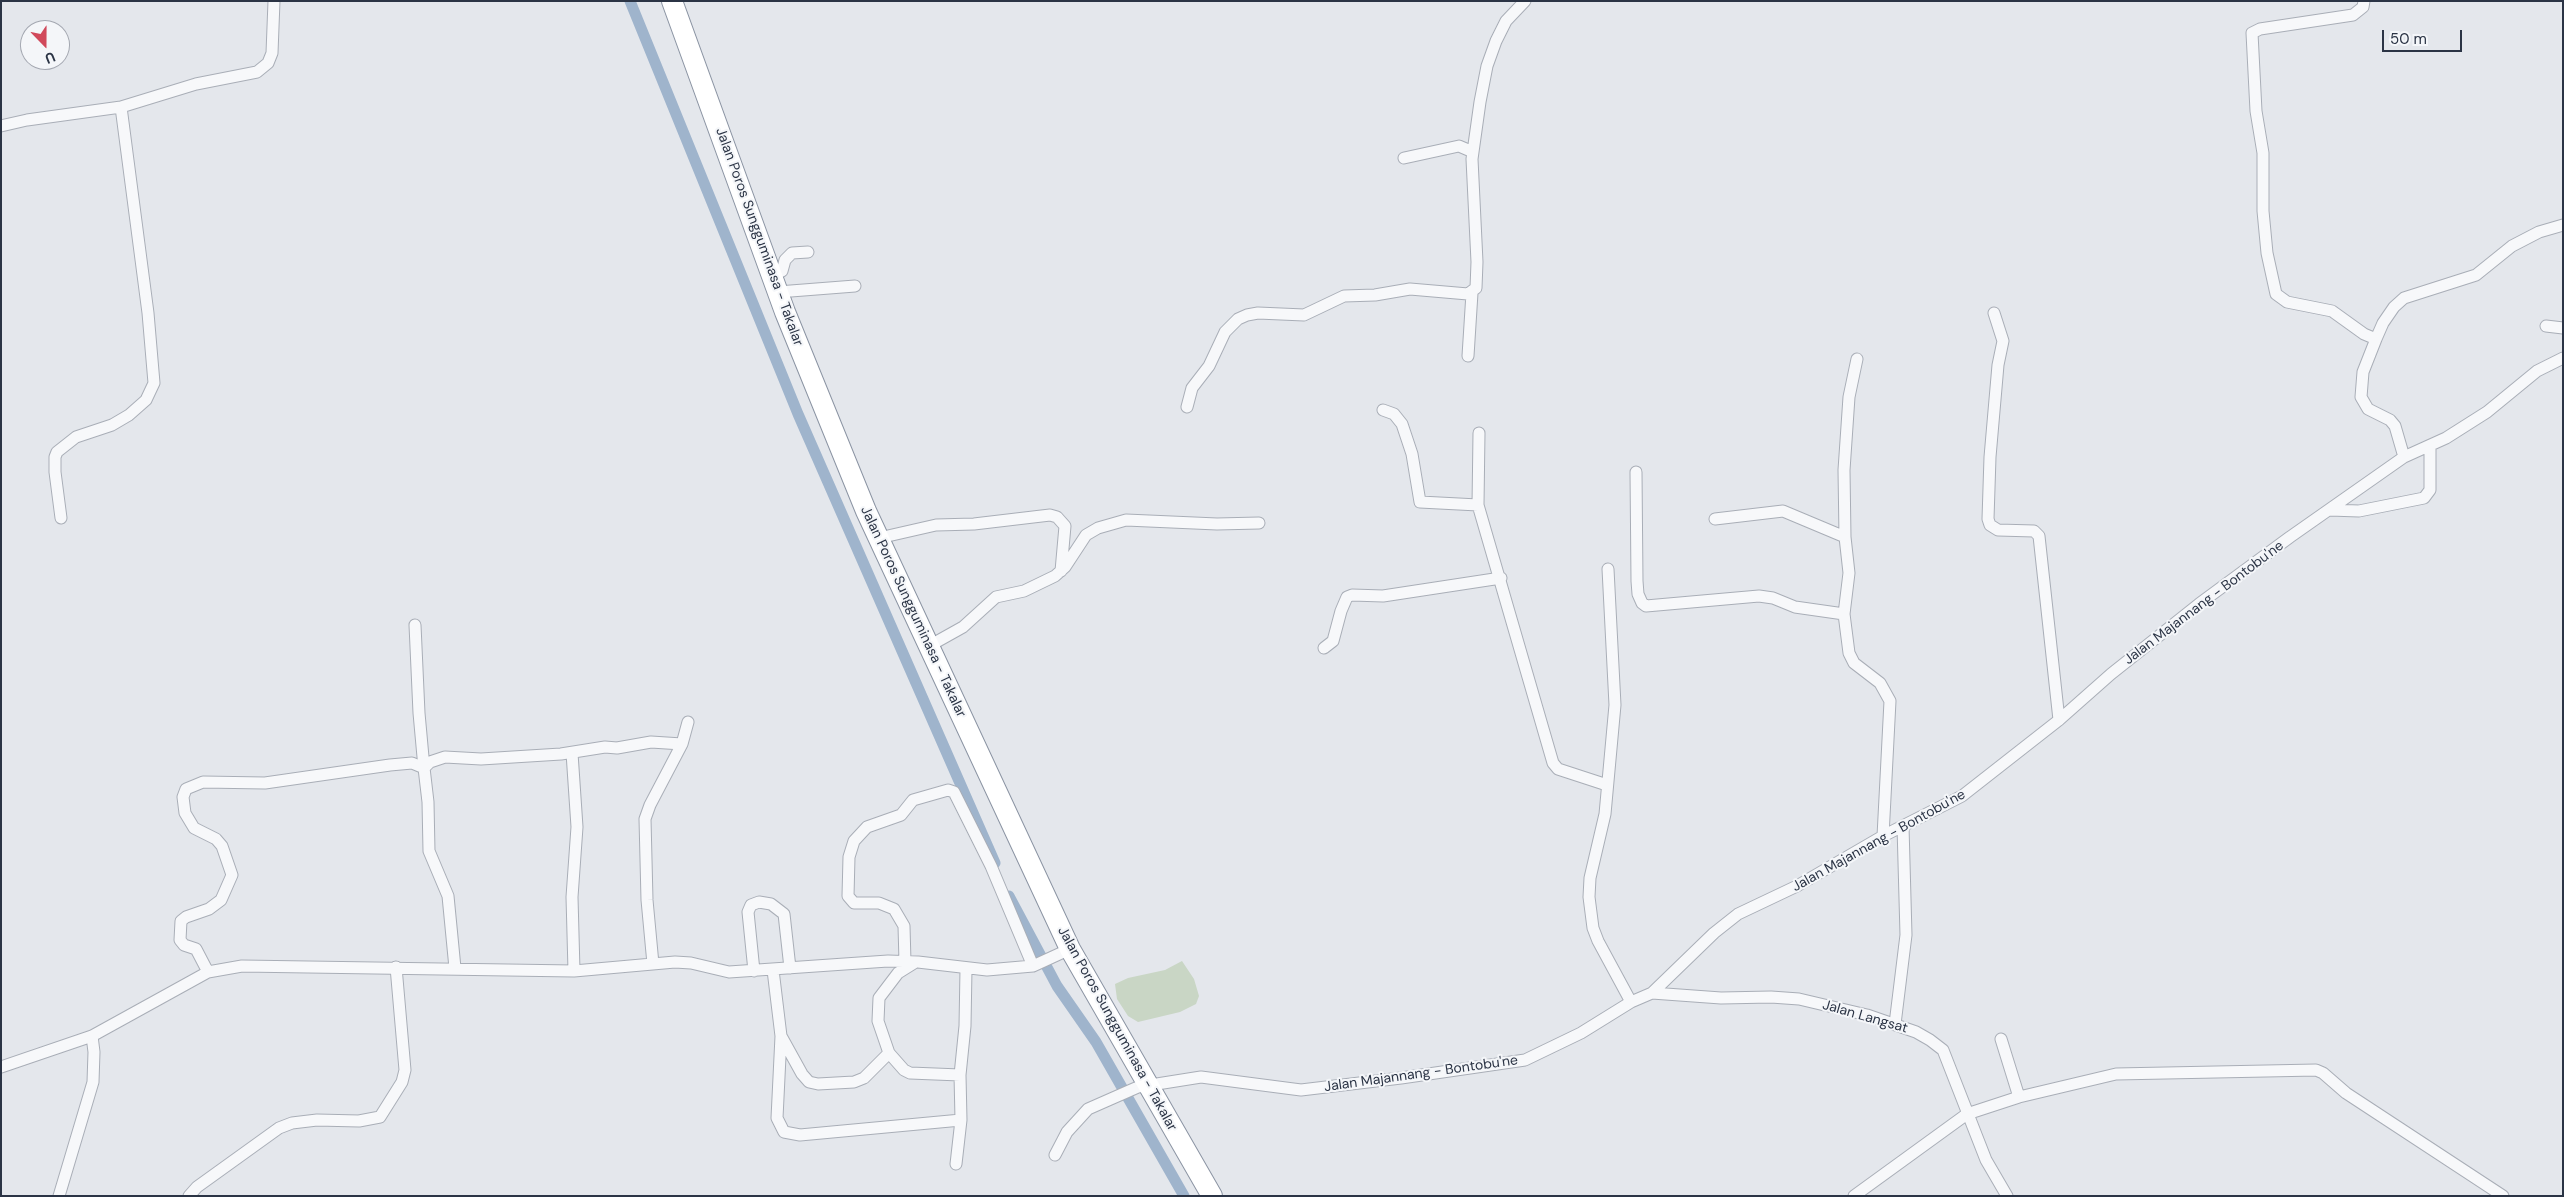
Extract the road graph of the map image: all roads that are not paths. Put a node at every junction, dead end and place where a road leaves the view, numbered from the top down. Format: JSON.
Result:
{"nodes":[{"id":1,"x":274,"y":1,"type":"edge"},
{"id":2,"x":672,"y":1,"type":"edge"},
{"id":3,"x":1525,"y":1,"type":"edge"},
{"id":4,"x":2364,"y":1,"type":"edge"},
{"id":5,"x":121,"y":107,"type":"junction"},
{"id":6,"x":1,"y":126,"type":"edge"},
{"id":7,"x":1473,"y":152,"type":"junction"},
{"id":8,"x":1404,"y":158,"type":"dead end"},
{"id":9,"x":2563,"y":225,"type":"edge"},
{"id":10,"x":808,"y":252,"type":"dead end"},
{"id":11,"x":776,"y":284,"type":"junction"},
{"id":12,"x":854,"y":286,"type":"dead end"},
{"id":13,"x":1472,"y":293,"type":"junction"},
{"id":14,"x":1994,"y":313,"type":"dead end"},
{"id":15,"x":2546,"y":326,"type":"dead end"},
{"id":16,"x":2563,"y":328,"type":"edge"},
{"id":17,"x":2376,"y":339,"type":"junction"},
{"id":18,"x":1468,"y":356,"type":"dead end"},
{"id":19,"x":2563,"y":358,"type":"edge"},
{"id":20,"x":1857,"y":359,"type":"dead end"},
{"id":21,"x":1188,"y":407,"type":"dead end"},
{"id":22,"x":1383,"y":410,"type":"dead end"},
{"id":23,"x":1479,"y":433,"type":"dead end"},
{"id":24,"x":2430,"y":447,"type":"junction"},
{"id":25,"x":2404,"y":457,"type":"junction"},
{"id":26,"x":1636,"y":472,"type":"dead end"},
{"id":27,"x":1478,"y":505,"type":"junction"},
{"id":28,"x":2330,"y":510,"type":"junction"},
{"id":29,"x":62,"y":518,"type":"dead end"},
{"id":30,"x":1715,"y":519,"type":"dead end"},
{"id":31,"x":1259,"y":523,"type":"dead end"},
{"id":32,"x":1844,"y":537,"type":"junction"},
{"id":33,"x":879,"y":538,"type":"junction"},
{"id":34,"x":1608,"y":569,"type":"dead end"},
{"id":35,"x":1061,"y":572,"type":"junction"},
{"id":36,"x":1501,"y":578,"type":"junction"},
{"id":37,"x":1844,"y":614,"type":"junction"},
{"id":38,"x":415,"y":625,"type":"dead end"},
{"id":39,"x":929,"y":646,"type":"junction"},
{"id":40,"x":1324,"y":648,"type":"dead end"},
{"id":41,"x":2060,"y":720,"type":"junction"},
{"id":42,"x":688,"y":722,"type":"dead end"},
{"id":43,"x":682,"y":744,"type":"junction"},
{"id":44,"x":572,"y":753,"type":"junction"},
{"id":45,"x":424,"y":768,"type":"junction"},
{"id":46,"x":1607,"y":786,"type":"junction"},
{"id":47,"x":1903,"y":826,"type":"junction"},
{"id":48,"x":1882,"y":836,"type":"junction"},
{"id":49,"x":1066,"y":952,"type":"junction"},
{"id":50,"x":910,"y":962,"type":"junction"},
{"id":51,"x":653,"y":964,"type":"junction"},
{"id":52,"x":1036,"y":965,"type":"junction"},
{"id":53,"x":396,"y":967,"type":"junction"},
{"id":54,"x":455,"y":968,"type":"junction"},
{"id":55,"x":790,"y":968,"type":"junction"},
{"id":56,"x":966,"y":969,"type":"junction"},
{"id":57,"x":773,"y":970,"type":"junction"},
{"id":58,"x":574,"y":971,"type":"junction"},
{"id":59,"x":754,"y":971,"type":"junction"},
{"id":60,"x":208,"y":972,"type":"junction"},
{"id":61,"x":1652,"y":993,"type":"junction"},
{"id":62,"x":1631,"y":1002,"type":"junction"},
{"id":63,"x":1896,"y":1024,"type":"junction"},
{"id":64,"x":92,"y":1036,"type":"junction"},
{"id":65,"x":781,"y":1036,"type":"junction"},
{"id":66,"x":2002,"y":1039,"type":"dead end"},
{"id":67,"x":889,"y":1053,"type":"junction"},
{"id":68,"x":1,"y":1067,"type":"edge"},
{"id":69,"x":960,"y":1075,"type":"junction"},
{"id":70,"x":1143,"y":1086,"type":"junction"},
{"id":71,"x":2019,"y":1097,"type":"junction"},
{"id":72,"x":1968,"y":1114,"type":"junction"},
{"id":73,"x":961,"y":1120,"type":"junction"},
{"id":74,"x":1055,"y":1155,"type":"dead end"},
{"id":75,"x":956,"y":1164,"type":"dead end"},
{"id":76,"x":59,"y":1196,"type":"edge"},
{"id":77,"x":189,"y":1196,"type":"edge"},
{"id":78,"x":1212,"y":1196,"type":"edge"},
{"id":79,"x":1854,"y":1196,"type":"edge"},
{"id":80,"x":2007,"y":1196,"type":"edge"},
{"id":81,"x":2503,"y":1196,"type":"edge"}],
"edges":[{"from":1,"to":5,"type":"street"},
{"from":2,"to":11,"type":"highway","name":"Jalan Poros Sungguminasa - Takalar"},
{"from":3,"to":7,"type":"street"},
{"from":4,"to":17,"type":"street"},
{"from":5,"to":6,"type":"street"},
{"from":5,"to":29,"type":"street"},
{"from":7,"to":8,"type":"street"},
{"from":7,"to":13,"type":"street"},
{"from":9,"to":17,"type":"street"},
{"from":10,"to":11,"type":"street"},
{"from":11,"to":12,"type":"street"},
{"from":11,"to":33,"type":"highway","name":"Jalan Poros Sungguminasa - Takalar"},
{"from":13,"to":18,"type":"street"},
{"from":13,"to":21,"type":"street"},
{"from":14,"to":41,"type":"street"},
{"from":15,"to":16,"type":"street"},
{"from":17,"to":25,"type":"street"},
{"from":19,"to":24,"type":"street","name":"Jalan Majannang - Bontobu'ne"},
{"from":20,"to":32,"type":"street"},
{"from":22,"to":27,"type":"street"},
{"from":23,"to":27,"type":"street"},
{"from":24,"to":25,"type":"street","name":"Jalan Majannang - Bontobu'ne"},
{"from":24,"to":28,"type":"street"},
{"from":25,"to":28,"type":"street","name":"Jalan Majannang - Bontobu'ne"},
{"from":26,"to":37,"type":"street"},
{"from":27,"to":36,"type":"street"},
{"from":28,"to":41,"type":"street","name":"Jalan Majannang - Bontobu'ne"},
{"from":30,"to":32,"type":"street"},
{"from":31,"to":35,"type":"street"},
{"from":32,"to":37,"type":"street"},
{"from":33,"to":35,"type":"street"},
{"from":33,"to":39,"type":"highway","name":"Jalan Poros Sungguminasa - Takalar"},
{"from":34,"to":46,"type":"street"},
{"from":35,"to":39,"type":"street"},
{"from":36,"to":40,"type":"street"},
{"from":36,"to":46,"type":"street"},
{"from":37,"to":48,"type":"street"},
{"from":38,"to":45,"type":"street"},
{"from":39,"to":49,"type":"highway","name":"Jalan Poros Sungguminasa - Takalar"},
{"from":41,"to":47,"type":"street","name":"Jalan Majannang - Bontobu'ne"},
{"from":42,"to":43,"type":"street"},
{"from":43,"to":44,"type":"street"},
{"from":43,"to":51,"type":"street"},
{"from":44,"to":45,"type":"street"},
{"from":44,"to":58,"type":"street"},
{"from":45,"to":54,"type":"street"},
{"from":45,"to":60,"type":"street"},
{"from":46,"to":62,"type":"street"},
{"from":47,"to":48,"type":"street","name":"Jalan Majannang - Bontobu'ne"},
{"from":47,"to":63,"type":"street"},
{"from":48,"to":61,"type":"street","name":"Jalan Majannang - Bontobu'ne"},
{"from":49,"to":52,"type":"street"},
{"from":49,"to":70,"type":"highway","name":"Jalan Poros Sungguminasa - Takalar"},
{"from":50,"to":52,"type":"street"},
{"from":50,"to":55,"type":"street"},
{"from":50,"to":56,"type":"street"},
{"from":50,"to":67,"type":"street"},
{"from":51,"to":58,"type":"street"},
{"from":51,"to":59,"type":"street"},
{"from":52,"to":56,"type":"street"},
{"from":53,"to":54,"type":"street"},
{"from":53,"to":60,"type":"street"},
{"from":53,"to":77,"type":"street"},
{"from":54,"to":58,"type":"street"},
{"from":55,"to":57,"type":"street"},
{"from":55,"to":59,"type":"street"},
{"from":56,"to":69,"type":"street"},
{"from":57,"to":59,"type":"street"},
{"from":57,"to":65,"type":"street"},
{"from":60,"to":64,"type":"street"},
{"from":61,"to":62,"type":"street","name":"Jalan Majannang - Bontobu'ne"},
{"from":61,"to":63,"type":"street","name":"Jalan Langsat"},
{"from":62,"to":70,"type":"street","name":"Jalan Majannang - Bontobu'ne"},
{"from":63,"to":72,"type":"street","name":"Jalan Langsat"},
{"from":64,"to":68,"type":"street"},
{"from":64,"to":76,"type":"street"},
{"from":65,"to":67,"type":"street"},
{"from":65,"to":73,"type":"street"},
{"from":66,"to":71,"type":"street"},
{"from":67,"to":69,"type":"street"},
{"from":69,"to":73,"type":"street"},
{"from":70,"to":74,"type":"street","name":"Jalan Majannang - Bontobu'ne"},
{"from":70,"to":78,"type":"highway","name":"Jalan Poros Sungguminasa - Takalar"},
{"from":71,"to":72,"type":"street"},
{"from":71,"to":81,"type":"street"},
{"from":72,"to":79,"type":"street"},
{"from":72,"to":80,"type":"street","name":"Jalan Langsat"},
{"from":73,"to":75,"type":"street"}]}
